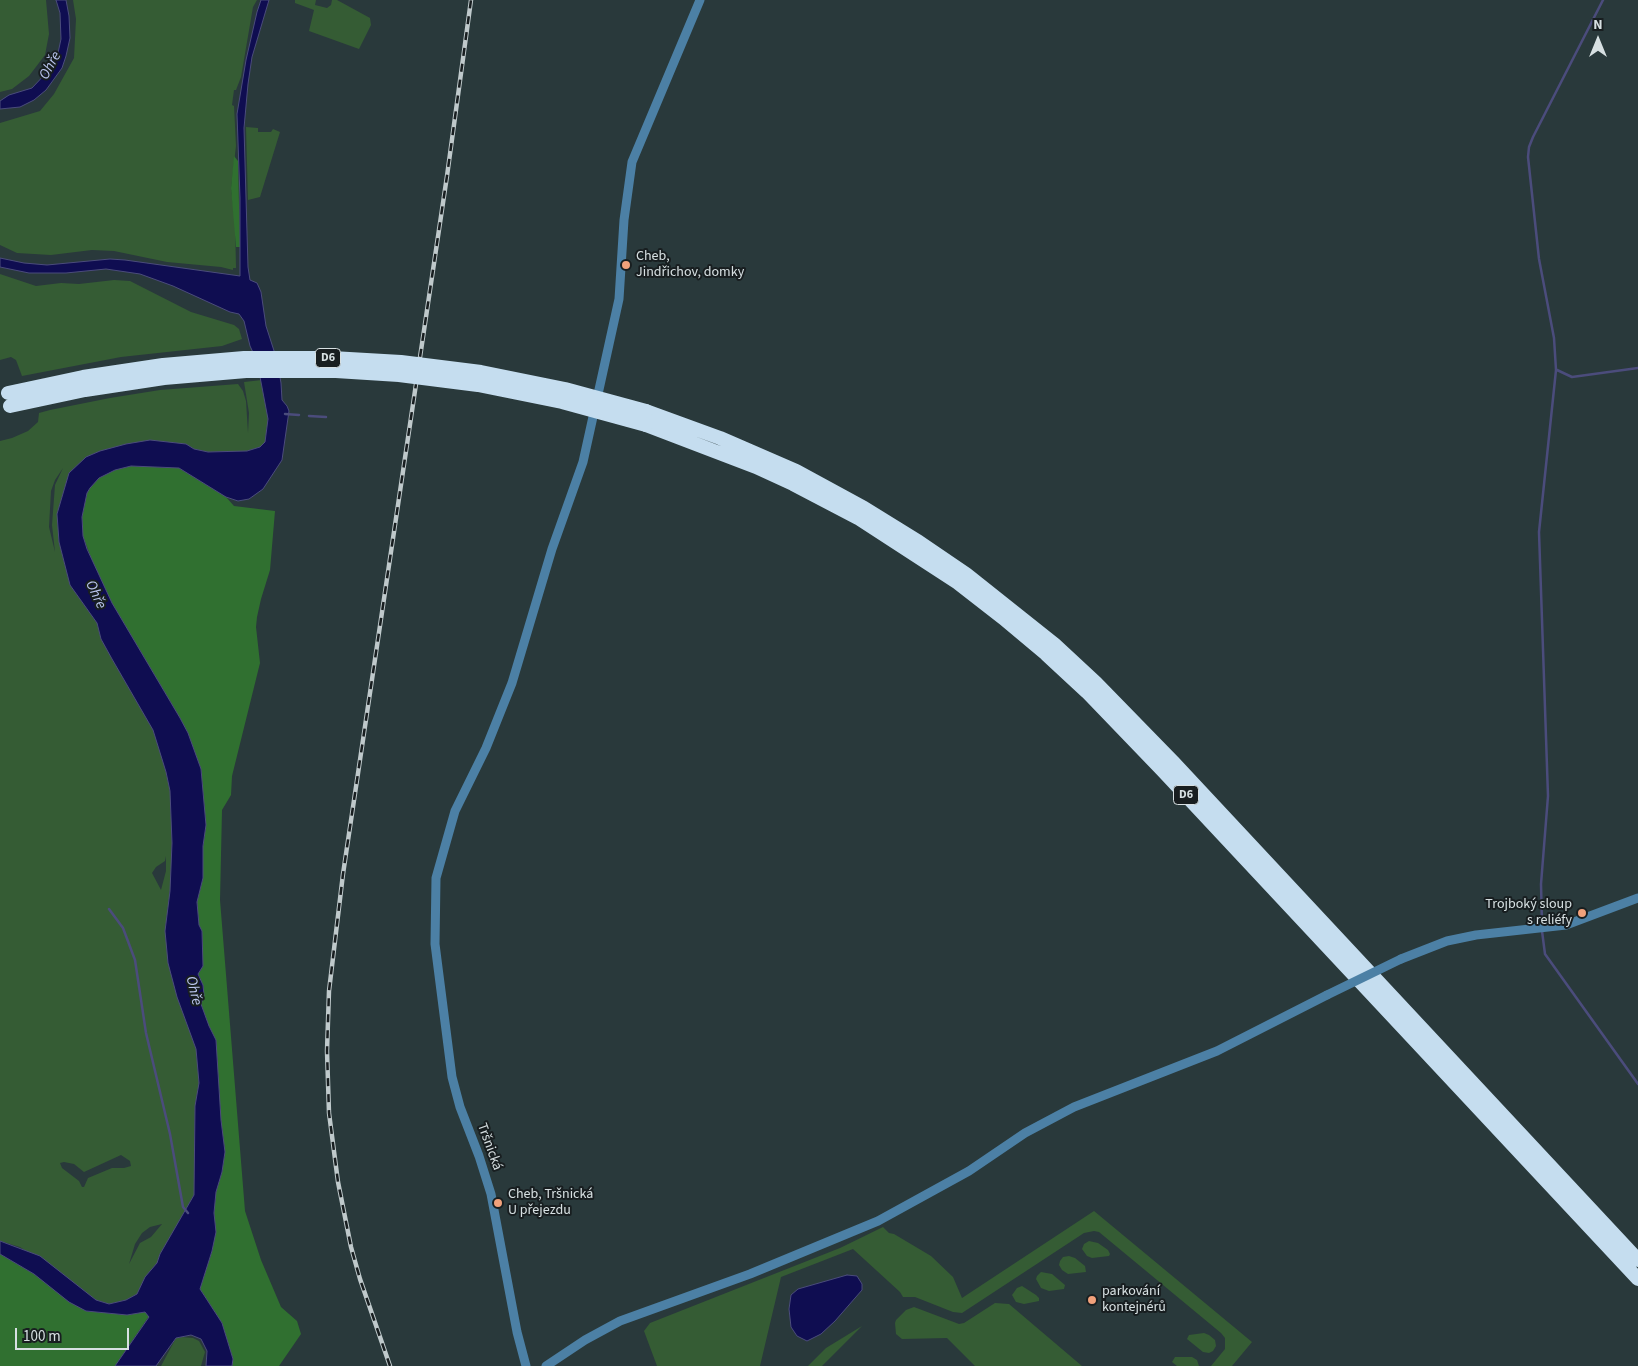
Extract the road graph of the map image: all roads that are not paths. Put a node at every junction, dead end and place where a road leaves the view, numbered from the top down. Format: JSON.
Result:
{"nodes":[{"id":1,"x":700,"y":0,"type":"edge"},
{"id":2,"x":4,"y":401,"type":"edge"},
{"id":3,"x":646,"y":418,"type":"junction"},
{"id":4,"x":1638,"y":898,"type":"edge"},
{"id":5,"x":1638,"y":1260,"type":"edge"},
{"id":6,"x":1638,"y":1279,"type":"edge"},
{"id":7,"x":526,"y":1366,"type":"edge"},
{"id":8,"x":546,"y":1366,"type":"edge"}],
"edges":[{"from":1,"to":7,"type":"street","name":"Tršnická"},
{"from":2,"to":3,"type":"highway","number":"D6","bridge":true},
{"from":3,"to":5,"type":"highway","number":"D6"},
{"from":3,"to":6,"type":"highway","number":"D6"},
{"from":4,"to":8,"type":"street","bridge":true}]}
